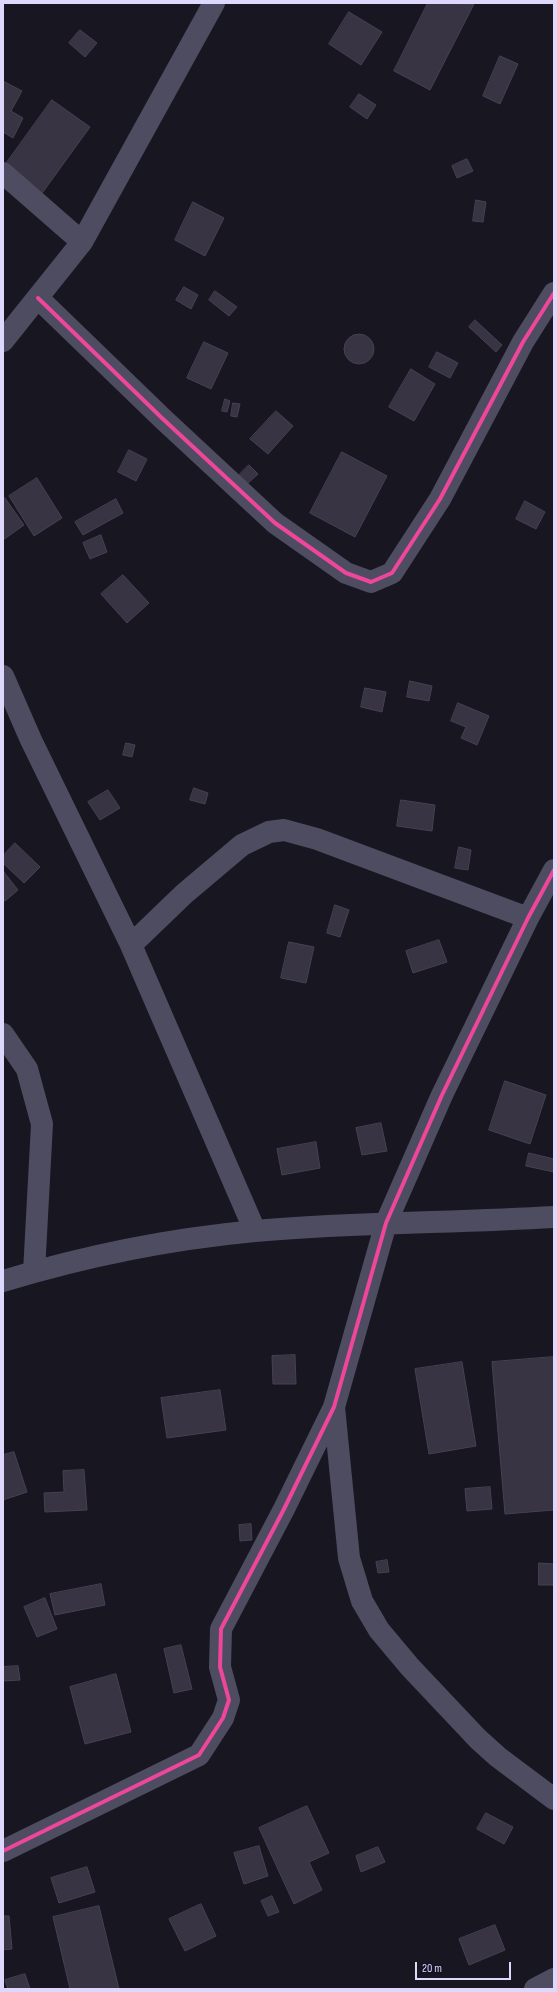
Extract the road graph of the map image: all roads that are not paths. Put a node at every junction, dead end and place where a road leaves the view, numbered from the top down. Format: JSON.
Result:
{"nodes":[{"id":1,"x":214,"y":3,"type":"edge"},
{"id":2,"x":3,"y":173,"type":"edge"},
{"id":3,"x":82,"y":242,"type":"junction"},
{"id":4,"x":554,"y":293,"type":"edge"},
{"id":5,"x":38,"y":298,"type":"junction"},
{"id":6,"x":3,"y":340,"type":"edge"},
{"id":7,"x":3,"y":676,"type":"edge"},
{"id":8,"x":554,"y":870,"type":"edge"},
{"id":9,"x":528,"y":918,"type":"junction"},
{"id":10,"x":131,"y":945,"type":"junction"},
{"id":11,"x":3,"y":1034,"type":"edge"},
{"id":12,"x":554,"y":1217,"type":"edge"},
{"id":13,"x":386,"y":1223,"type":"junction"},
{"id":14,"x":255,"y":1231,"type":"junction"},
{"id":15,"x":34,"y":1272,"type":"junction"},
{"id":16,"x":3,"y":1281,"type":"edge"},
{"id":17,"x":334,"y":1407,"type":"junction"},
{"id":18,"x":554,"y":1798,"type":"edge"},
{"id":19,"x":3,"y":1851,"type":"edge"},
{"id":20,"x":554,"y":1979,"type":"edge"},
{"id":21,"x":535,"y":1989,"type":"edge"}],
"edges":[{"from":1,"to":3,"type":"street"},
{"from":2,"to":3,"type":"street"},
{"from":3,"to":5,"type":"street"},
{"from":4,"to":5,"type":"street"},
{"from":5,"to":6,"type":"street"},
{"from":7,"to":10,"type":"street"},
{"from":8,"to":9,"type":"street"},
{"from":9,"to":10,"type":"street"},
{"from":9,"to":13,"type":"street"},
{"from":10,"to":14,"type":"street"},
{"from":11,"to":15,"type":"street"},
{"from":12,"to":13,"type":"street"},
{"from":13,"to":14,"type":"street"},
{"from":13,"to":17,"type":"street"},
{"from":14,"to":15,"type":"street"},
{"from":15,"to":16,"type":"street"},
{"from":17,"to":18,"type":"street"},
{"from":17,"to":19,"type":"street"},
{"from":20,"to":21,"type":"street"}]}
